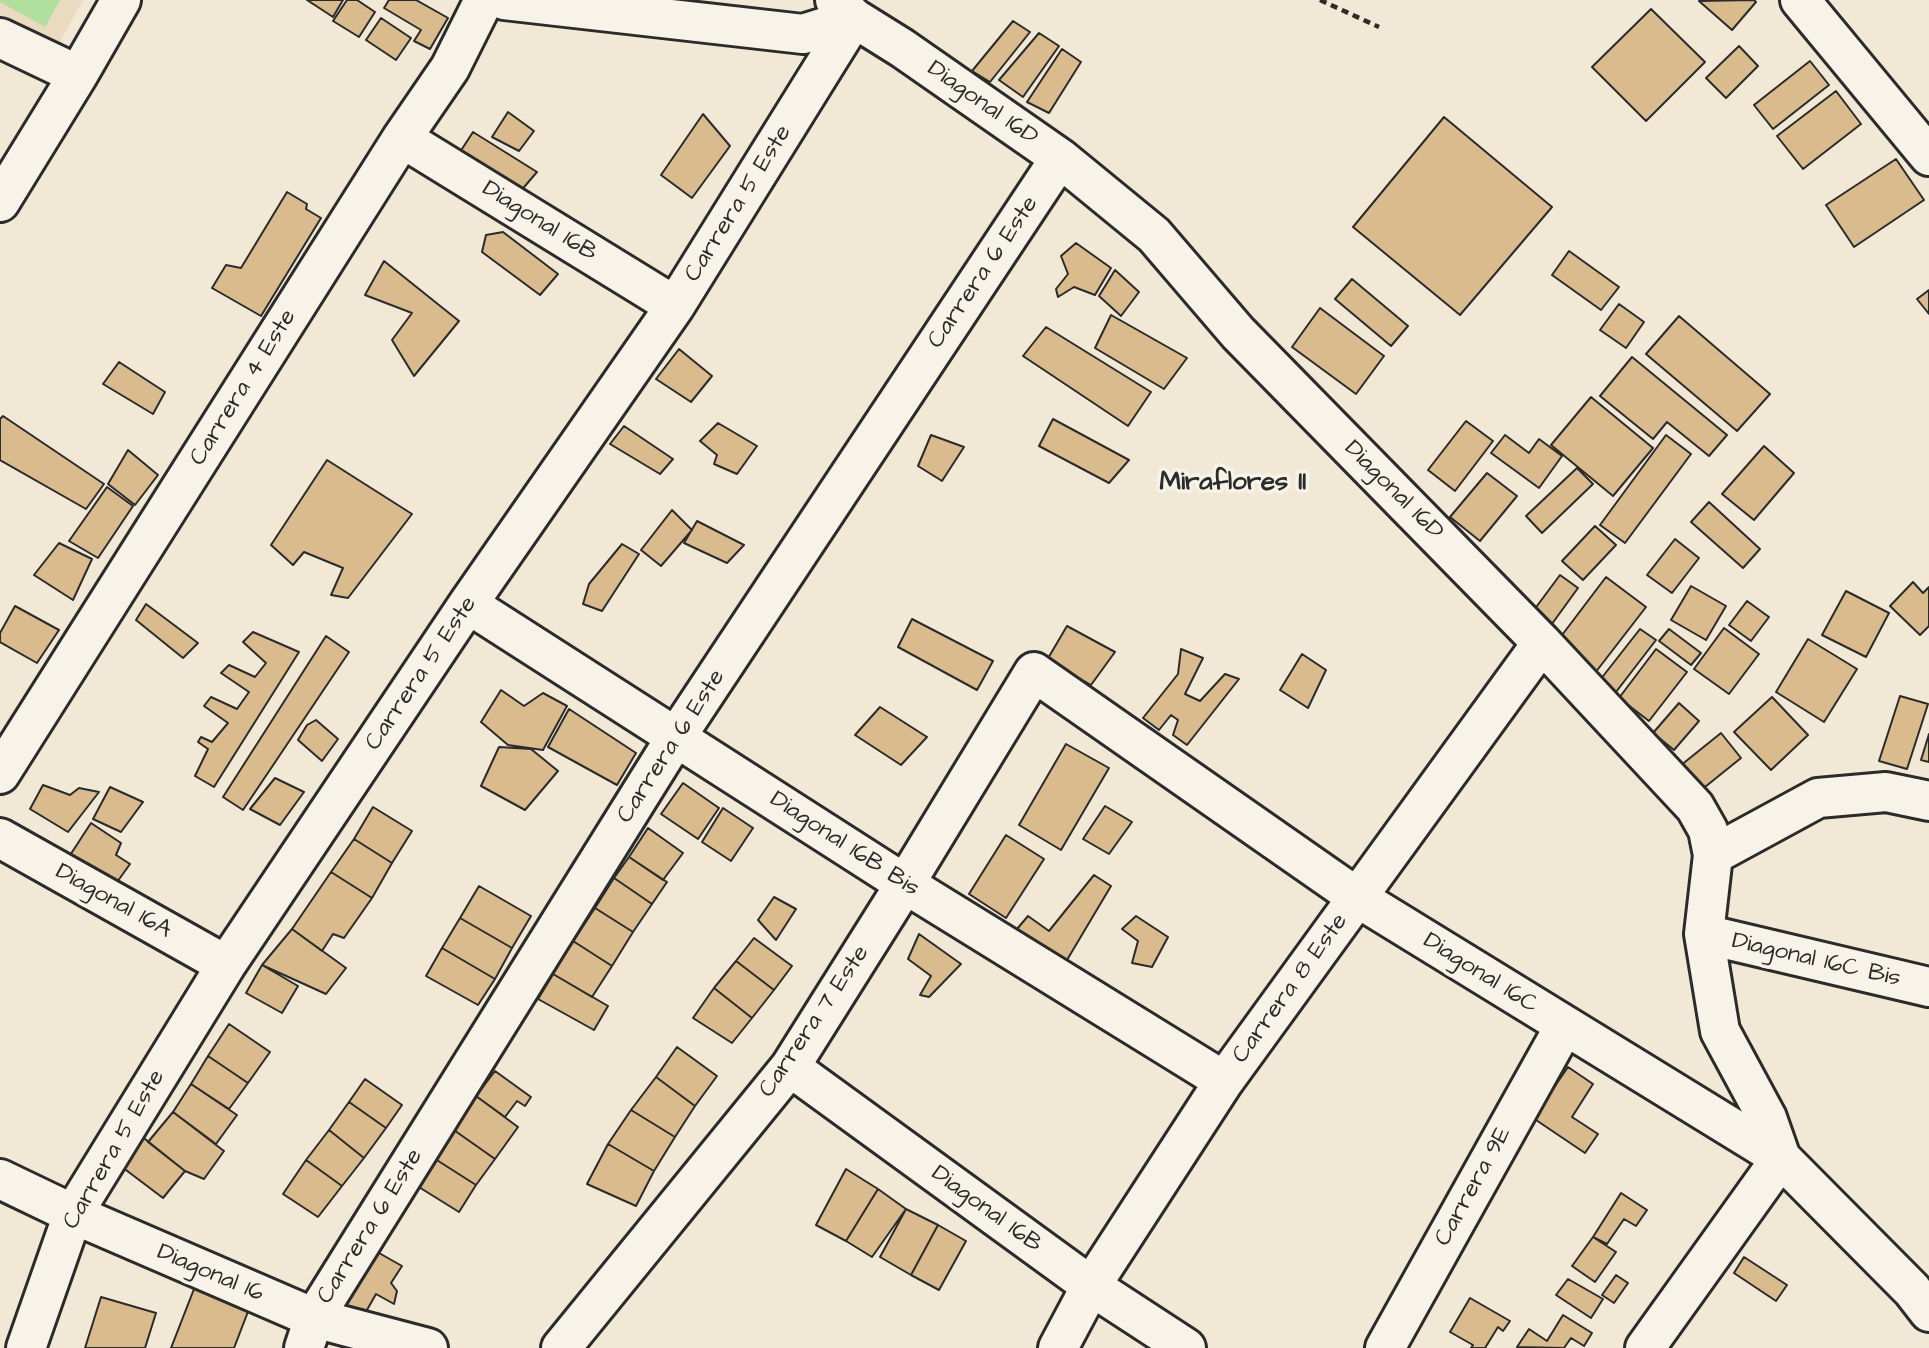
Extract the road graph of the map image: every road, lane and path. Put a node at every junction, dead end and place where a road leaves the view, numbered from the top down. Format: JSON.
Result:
{"nodes":[{"id":1,"x":121,"y":0,"type":"edge"},
{"id":2,"x":484,"y":0,"type":"edge"},
{"id":3,"x":504,"y":0,"type":"edge"},
{"id":4,"x":1320,"y":0,"type":"edge"},
{"id":5,"x":1800,"y":0,"type":"edge"},
{"id":6,"x":845,"y":9,"type":"edge"},
{"id":7,"x":1379,"y":27,"type":"dead end"},
{"id":8,"x":0,"y":38,"type":"edge"},
{"id":9,"x":78,"y":75,"type":"junction"},
{"id":10,"x":402,"y":138,"type":"junction"},
{"id":11,"x":1929,"y":156,"type":"edge"},
{"id":12,"x":1060,"y":158,"type":"junction"},
{"id":13,"x":0,"y":202,"type":"edge"},
{"id":14,"x":675,"y":306,"type":"junction"},
{"id":15,"x":468,"y":604,"type":"junction"},
{"id":16,"x":1542,"y":643,"type":"junction"},
{"id":17,"x":1034,"y":672,"type":"joint"},
{"id":18,"x":676,"y":737,"type":"junction"},
{"id":19,"x":0,"y":774,"type":"edge"},
{"id":20,"x":1929,"y":801,"type":"edge"},
{"id":21,"x":0,"y":838,"type":"edge"},
{"id":22,"x":1713,"y":855,"type":"junction"},
{"id":23,"x":905,"y":884,"type":"junction"},
{"id":24,"x":1358,"y":898,"type":"junction"},
{"id":25,"x":1704,"y":934,"type":"junction"},
{"id":26,"x":226,"y":965,"type":"junction"},
{"id":27,"x":1929,"y":987,"type":"edge"},
{"id":28,"x":1564,"y":1027,"type":"junction"},
{"id":29,"x":790,"y":1067,"type":"junction"},
{"id":30,"x":1224,"y":1081,"type":"junction"},
{"id":31,"x":1781,"y":1158,"type":"junction"},
{"id":32,"x":0,"y":1179,"type":"edge"},
{"id":33,"x":72,"y":1214,"type":"junction"},
{"id":34,"x":1091,"y":1286,"type":"junction"},
{"id":35,"x":1920,"y":1301,"type":"edge"},
{"id":36,"x":309,"y":1333,"type":"edge"},
{"id":37,"x":26,"y":1348,"type":"edge"},
{"id":38,"x":428,"y":1348,"type":"edge"},
{"id":39,"x":561,"y":1348,"type":"edge"},
{"id":40,"x":1058,"y":1348,"type":"edge"},
{"id":41,"x":1186,"y":1348,"type":"edge"},
{"id":42,"x":1385,"y":1348,"type":"edge"},
{"id":43,"x":1645,"y":1348,"type":"edge"}],
"edges":[{"from":1,"to":9,"type":"street"},
{"from":2,"to":10,"type":"street","name":"Carrera 4 Este"},
{"from":3,"to":6,"type":"street"},
{"from":4,"to":7,"type":"path"},
{"from":5,"to":11,"type":"street"},
{"from":6,"to":12,"type":"street","name":"Diagonal 16D"},
{"from":6,"to":14,"type":"street","name":"Carrera 5 Este"},
{"from":8,"to":9,"type":"street"},
{"from":9,"to":13,"type":"street"},
{"from":10,"to":14,"type":"street","name":"Diagonal 16B"},
{"from":10,"to":19,"type":"street","name":"Carrera 4 Este"},
{"from":12,"to":16,"type":"street","name":"Diagonal 16D"},
{"from":12,"to":18,"type":"street","name":"Carrera 6 Este"},
{"from":14,"to":15,"type":"street","name":"Carrera 5 Este"},
{"from":15,"to":18,"type":"street","name":"Diagonal 16B Bis"},
{"from":15,"to":26,"type":"street","name":"Carrera 5 Este"},
{"from":16,"to":22,"type":"street","name":"Diagonal 16D"},
{"from":16,"to":24,"type":"street","name":"Carrera 8 Este"},
{"from":17,"to":23,"type":"street","name":"Carrera 7 Este"},
{"from":17,"to":24,"type":"street","name":"Diagonal 16C"},
{"from":18,"to":23,"type":"street","name":"Diagonal 16B Bis"},
{"from":18,"to":36,"type":"street","name":"Carrera 6 Este"},
{"from":20,"to":22,"type":"street"},
{"from":21,"to":26,"type":"street","name":"Diagonal 16A"},
{"from":22,"to":25,"type":"street"},
{"from":23,"to":29,"type":"street","name":"Carrera 7 Este"},
{"from":23,"to":30,"type":"street","name":"Diagonal 16B Bis"},
{"from":24,"to":28,"type":"street","name":"Diagonal 16C"},
{"from":24,"to":30,"type":"street","name":"Carrera 8 Este"},
{"from":25,"to":27,"type":"street","name":"Diagonal 16C Bis"},
{"from":25,"to":31,"type":"street"},
{"from":26,"to":33,"type":"street","name":"Carrera 5 Este"},
{"from":28,"to":31,"type":"street","name":"Diagonal 16C"},
{"from":28,"to":42,"type":"street","name":"Carrera 9E"},
{"from":29,"to":34,"type":"street","name":"Diagonal 16B"},
{"from":29,"to":39,"type":"street","name":"Carrera 7 Este"},
{"from":30,"to":34,"type":"street","name":"Carrera 8 Este"},
{"from":31,"to":35,"type":"street","name":"Diagonal 16C"},
{"from":31,"to":43,"type":"street"},
{"from":32,"to":33,"type":"street","name":"Diagonal 16"},
{"from":33,"to":36,"type":"street","name":"Diagonal 16"},
{"from":33,"to":37,"type":"street","name":"Carrera 5 Este"},
{"from":34,"to":40,"type":"street","name":"Carrera 8 Este"},
{"from":34,"to":41,"type":"street","name":"Diagonal 16B"},
{"from":36,"to":38,"type":"street","name":"Diagonal 16"}]}
